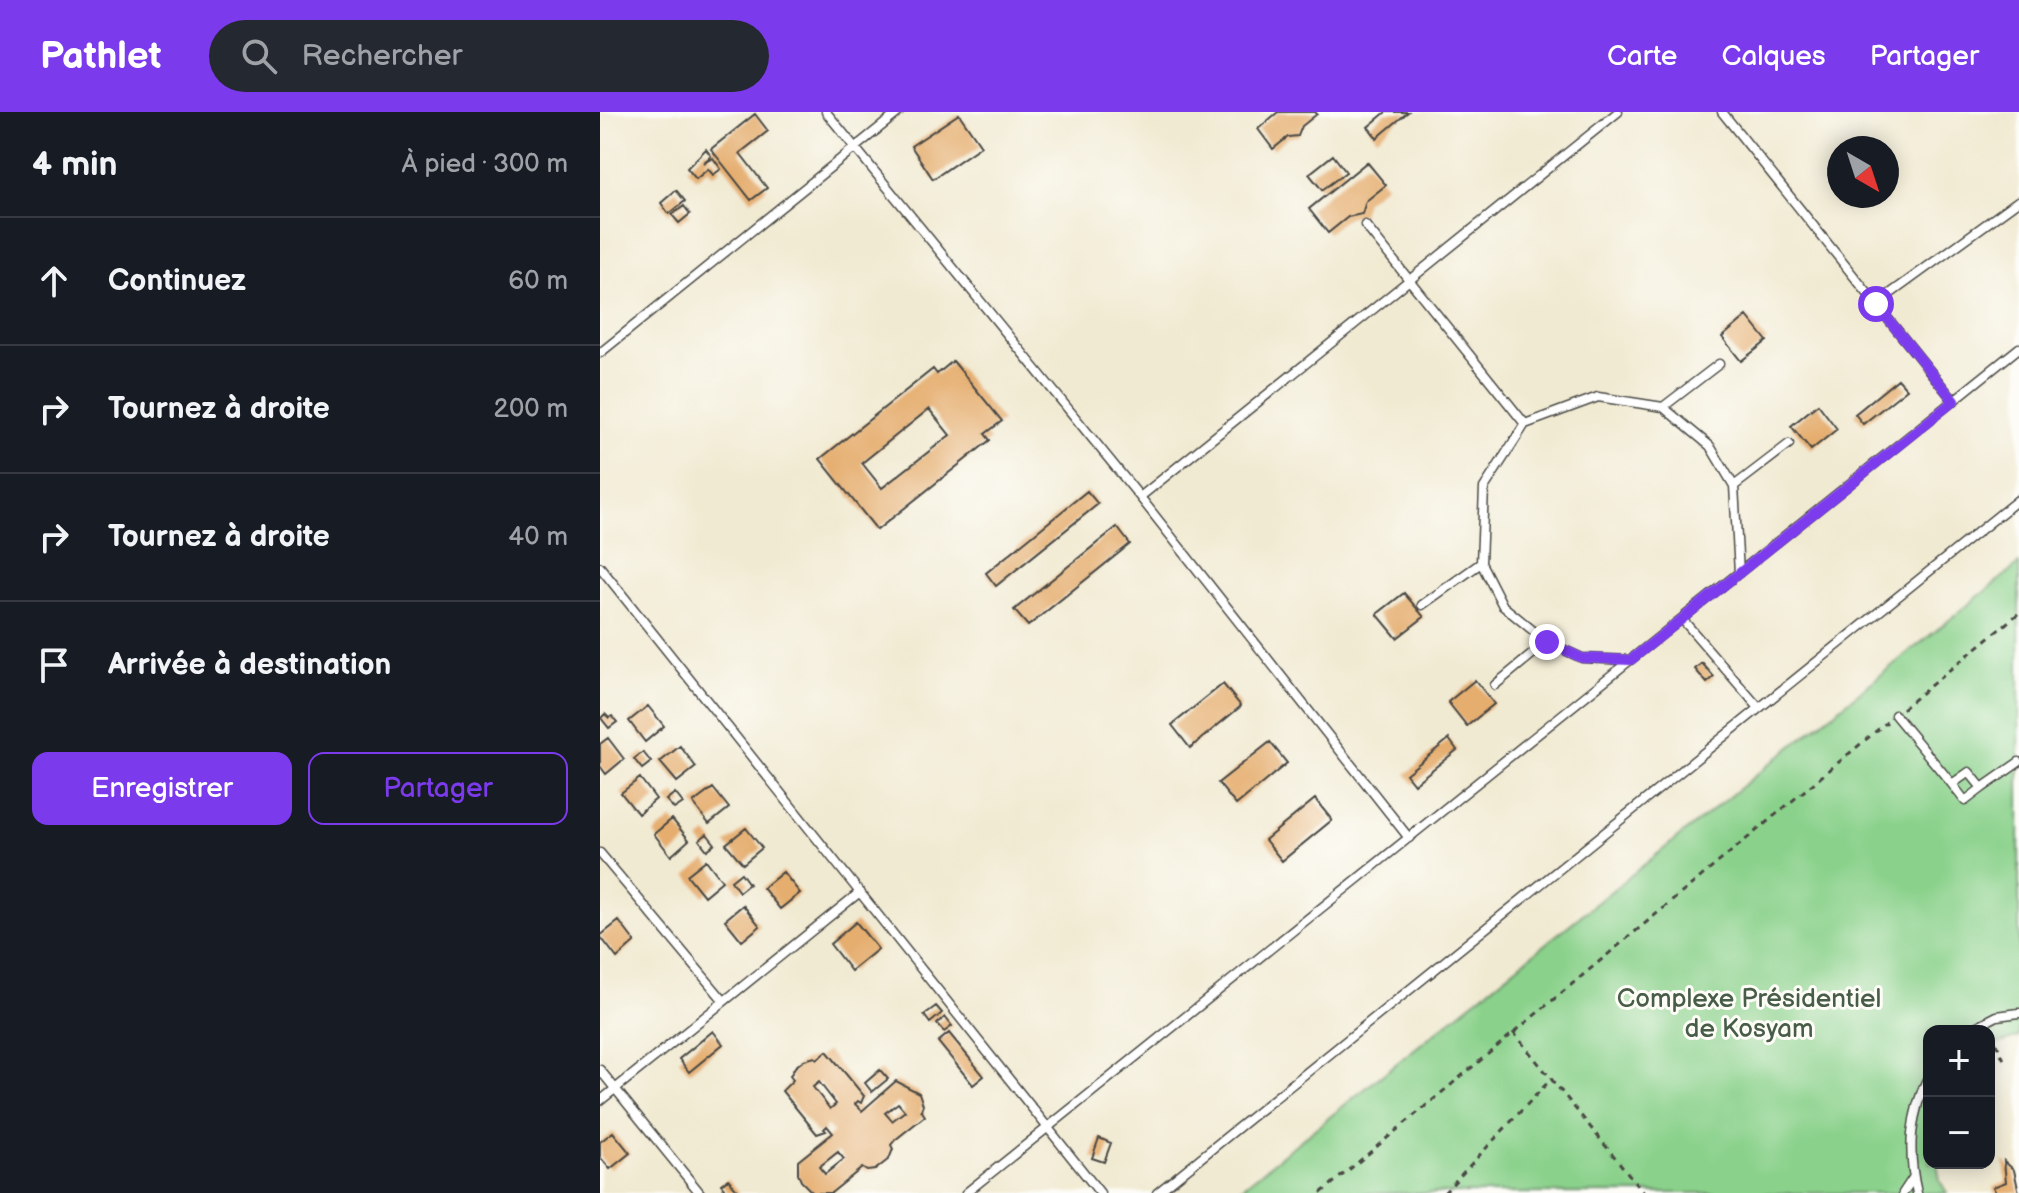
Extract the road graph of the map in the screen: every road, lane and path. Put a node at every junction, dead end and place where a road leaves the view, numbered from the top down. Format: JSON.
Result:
{"nodes":[{"id":1,"x":826,"y":112,"type":"edge"},
{"id":2,"x":899,"y":112,"type":"edge"},
{"id":3,"x":1618,"y":112,"type":"edge"},
{"id":4,"x":1722,"y":112,"type":"edge"},
{"id":5,"x":855,"y":148,"type":"junction"},
{"id":6,"x":2018,"y":201,"type":"edge"},
{"id":7,"x":1365,"y":225,"type":"dead end"},
{"id":8,"x":1409,"y":280,"type":"junction"},
{"id":9,"x":1876,"y":304,"type":"junction"},
{"id":10,"x":2019,"y":348,"type":"edge"},
{"id":11,"x":600,"y":353,"type":"edge"},
{"id":12,"x":1719,"y":364,"type":"dead end"},
{"id":13,"x":1954,"y":401,"type":"junction"},
{"id":14,"x":1663,"y":407,"type":"junction"},
{"id":15,"x":1525,"y":424,"type":"junction"},
{"id":16,"x":1789,"y":444,"type":"dead end"},
{"id":17,"x":1734,"y":486,"type":"junction"},
{"id":18,"x":1140,"y":497,"type":"junction"},
{"id":19,"x":2019,"y":499,"type":"edge"},
{"id":20,"x":1481,"y":563,"type":"junction"},
{"id":21,"x":600,"y":567,"type":"edge"},
{"id":22,"x":1739,"y":573,"type":"junction"},
{"id":23,"x":1422,"y":605,"type":"dead end"},
{"id":24,"x":2019,"y":613,"type":"edge"},
{"id":25,"x":1682,"y":619,"type":"junction"},
{"id":26,"x":1547,"y":642,"type":"junction"},
{"id":27,"x":1631,"y":660,"type":"junction"},
{"id":28,"x":1495,"y":685,"type":"dead end"},
{"id":29,"x":1759,"y":708,"type":"junction"},
{"id":30,"x":1895,"y":715,"type":"junction"},
{"id":31,"x":2019,"y":762,"type":"edge"},
{"id":32,"x":1952,"y":784,"type":"junction"},
{"id":33,"x":1982,"y":788,"type":"junction"},
{"id":34,"x":1409,"y":838,"type":"junction"},
{"id":35,"x":600,"y":853,"type":"edge"},
{"id":36,"x":860,"y":892,"type":"junction"},
{"id":37,"x":724,"y":1001,"type":"junction"},
{"id":38,"x":2019,"y":1013,"type":"edge"},
{"id":39,"x":1985,"y":1022,"type":"junction"},
{"id":40,"x":1979,"y":1025,"type":"edge"},
{"id":41,"x":1513,"y":1032,"type":"junction"},
{"id":42,"x":2005,"y":1062,"type":"dead end"},
{"id":43,"x":600,"y":1070,"type":"edge"},
{"id":44,"x":1552,"y":1078,"type":"junction"},
{"id":45,"x":1923,"y":1088,"type":"edge"},
{"id":46,"x":615,"y":1089,"type":"junction"},
{"id":47,"x":600,"y":1101,"type":"edge"},
{"id":48,"x":1048,"y":1127,"type":"junction"},
{"id":49,"x":1913,"y":1178,"type":"junction"},
{"id":50,"x":700,"y":1193,"type":"edge"},
{"id":51,"x":966,"y":1193,"type":"edge"},
{"id":52,"x":1100,"y":1193,"type":"edge"},
{"id":53,"x":1157,"y":1193,"type":"edge"},
{"id":54,"x":1321,"y":1193,"type":"edge"},
{"id":55,"x":1444,"y":1193,"type":"edge"},
{"id":56,"x":1644,"y":1193,"type":"edge"},
{"id":57,"x":1903,"y":1193,"type":"edge"},
{"id":58,"x":1917,"y":1193,"type":"edge"}],
"edges":[{"from":1,"to":5,"type":"lane"},
{"from":2,"to":5,"type":"lane"},
{"from":3,"to":8,"type":"lane"},
{"from":4,"to":9,"type":"lane"},
{"from":5,"to":11,"type":"lane"},
{"from":5,"to":18,"type":"lane"},
{"from":6,"to":9,"type":"lane"},
{"from":7,"to":8,"type":"lane"},
{"from":8,"to":15,"type":"lane"},
{"from":8,"to":18,"type":"lane"},
{"from":9,"to":13,"type":"lane"},
{"from":10,"to":13,"type":"lane"},
{"from":12,"to":14,"type":"lane"},
{"from":13,"to":22,"type":"lane"},
{"from":14,"to":15,"type":"lane"},
{"from":14,"to":17,"type":"lane"},
{"from":15,"to":20,"type":"lane"},
{"from":16,"to":17,"type":"lane"},
{"from":17,"to":22,"type":"lane"},
{"from":18,"to":34,"type":"lane"},
{"from":19,"to":29,"type":"lane"},
{"from":20,"to":23,"type":"lane"},
{"from":20,"to":26,"type":"lane"},
{"from":21,"to":36,"type":"lane"},
{"from":22,"to":25,"type":"lane"},
{"from":24,"to":30,"type":"path"},
{"from":25,"to":27,"type":"lane"},
{"from":25,"to":29,"type":"lane"},
{"from":26,"to":27,"type":"lane"},
{"from":26,"to":28,"type":"lane"},
{"from":27,"to":34,"type":"lane"},
{"from":29,"to":53,"type":"lane"},
{"from":30,"to":32,"type":"lane"},
{"from":30,"to":41,"type":"path"},
{"from":31,"to":33,"type":"lane"},
{"from":32,"to":33,"type":"lane"},
{"from":32,"to":33,"type":"lane"},
{"from":34,"to":48,"type":"lane"},
{"from":35,"to":37,"type":"lane"},
{"from":36,"to":37,"type":"lane"},
{"from":36,"to":48,"type":"lane"},
{"from":37,"to":46,"type":"lane"},
{"from":38,"to":39,"type":"lane"},
{"from":39,"to":40,"type":"lane"},
{"from":39,"to":42,"type":"path"},
{"from":41,"to":44,"type":"path"},
{"from":41,"to":54,"type":"path"},
{"from":43,"to":46,"type":"lane"},
{"from":44,"to":55,"type":"path"},
{"from":44,"to":56,"type":"path"},
{"from":45,"to":49,"type":"lane"},
{"from":46,"to":47,"type":"lane"},
{"from":46,"to":50,"type":"lane"},
{"from":48,"to":51,"type":"lane"},
{"from":48,"to":52,"type":"lane"},
{"from":49,"to":57,"type":"lane"},
{"from":49,"to":58,"type":"lane"}]}
